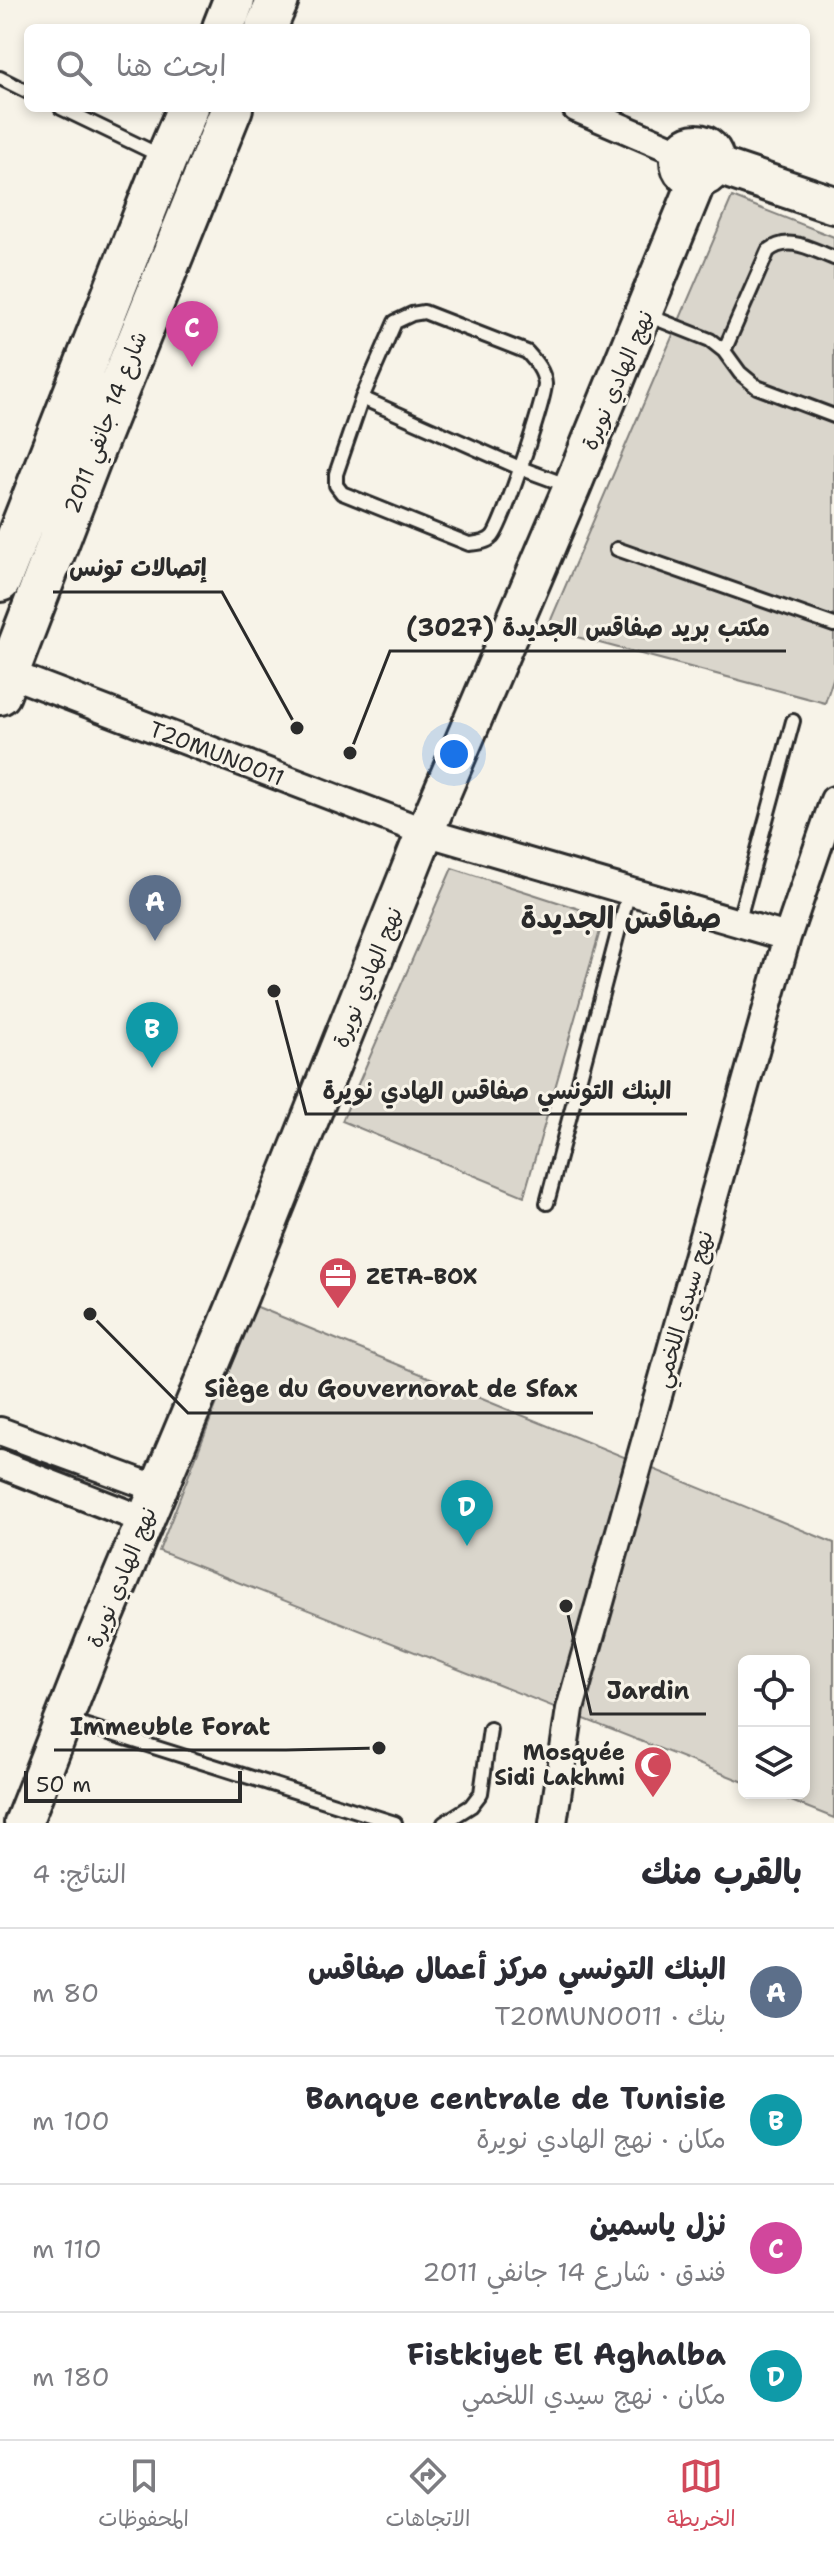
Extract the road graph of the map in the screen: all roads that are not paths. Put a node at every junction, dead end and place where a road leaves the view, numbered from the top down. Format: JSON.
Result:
{"nodes":[{"id":1,"x":234,"y":0,"type":"edge"},
{"id":2,"x":278,"y":0,"type":"edge"},
{"id":3,"x":225,"y":24,"type":"edge"},
{"id":4,"x":268,"y":24,"type":"edge"},
{"id":5,"x":0,"y":78,"type":"edge"},
{"id":6,"x":24,"y":90,"type":"edge"},
{"id":7,"x":69,"y":112,"type":"edge"},
{"id":8,"x":186,"y":112,"type":"edge"},
{"id":9,"x":230,"y":112,"type":"edge"},
{"id":10,"x":585,"y":112,"type":"edge"},
{"id":11,"x":166,"y":159,"type":"junction"},
{"id":12,"x":698,"y":165,"type":"junction"},
{"id":13,"x":834,"y":205,"type":"edge"},
{"id":14,"x":834,"y":258,"type":"edge"},
{"id":15,"x":644,"y":314,"type":"junction"},
{"id":16,"x":724,"y":351,"type":"junction"},
{"id":17,"x":362,"y":398,"type":"junction"},
{"id":18,"x":834,"y":416,"type":"edge"},
{"id":19,"x":520,"y":468,"type":"junction"},
{"id":20,"x":572,"y":487,"type":"junction"},
{"id":21,"x":617,"y":549,"type":"dead end"},
{"id":22,"x":0,"y":581,"type":"edge"},
{"id":23,"x":834,"y":625,"type":"edge"},
{"id":24,"x":4,"y":684,"type":"edge"},
{"id":25,"x":793,"y":721,"type":"dead end"},
{"id":26,"x":834,"y":800,"type":"edge"},
{"id":27,"x":425,"y":832,"type":"junction"},
{"id":28,"x":629,"y":891,"type":"junction"},
{"id":29,"x":738,"y":923,"type":"junction"},
{"id":30,"x":787,"y":937,"type":"junction"},
{"id":31,"x":547,"y":1203,"type":"dead end"},
{"id":32,"x":0,"y":1431,"type":"edge"},
{"id":33,"x":0,"y":1464,"type":"edge"},
{"id":34,"x":151,"y":1504,"type":"junction"},
{"id":35,"x":65,"y":1719,"type":"junction"},
{"id":36,"x":490,"y":1729,"type":"dead end"},
{"id":37,"x":370,"y":1818,"type":"edge"},
{"id":38,"x":23,"y":1823,"type":"edge"},
{"id":39,"x":395,"y":1823,"type":"edge"},
{"id":40,"x":444,"y":1823,"type":"edge"},
{"id":41,"x":553,"y":1823,"type":"edge"}],
"edges":[{"from":1,"to":3,"type":"main road"},
{"from":2,"to":4,"type":"main road"},
{"from":5,"to":6,"type":"lane"},
{"from":7,"to":11,"type":"lane"},
{"from":8,"to":11,"type":"main road","name":"شارع 14 جانفي 2011"},
{"from":9,"to":24,"type":"main road","name":"شارع 14 جانفي 2011"},
{"from":10,"to":12,"type":"street"},
{"from":11,"to":22,"type":"main road","name":"شارع 14 جانفي 2011"},
{"from":12,"to":13,"type":"street"},
{"from":12,"to":15,"type":"street","name":"نهج الهادي نويرة"},
{"from":14,"to":16,"type":"lane"},
{"from":15,"to":16,"type":"lane"},
{"from":15,"to":20,"type":"street","name":"نهج الهادي نويرة"},
{"from":16,"to":18,"type":"lane"},
{"from":17,"to":19,"type":"lane"},
{"from":17,"to":19,"type":"lane"},
{"from":17,"to":19,"type":"lane"},
{"from":19,"to":20,"type":"lane"},
{"from":20,"to":27,"type":"street","name":"نهج الهادي نويرة"},
{"from":21,"to":23,"type":"lane"},
{"from":24,"to":27,"type":"street","name":"T20MUN0011"},
{"from":25,"to":29,"type":"lane"},
{"from":26,"to":30,"type":"street","name":"نهج سيدي اللخمي"},
{"from":27,"to":28,"type":"street","name":"T20MUN0011"},
{"from":27,"to":34,"type":"street","name":"نهج الهادي نويرة"},
{"from":28,"to":29,"type":"street","name":"T20MUN0011"},
{"from":28,"to":31,"type":"lane"},
{"from":29,"to":30,"type":"street","name":"T20MUN0011"},
{"from":30,"to":41,"type":"street","name":"نهج سيدي اللخمي"},
{"from":32,"to":34,"type":"street"},
{"from":33,"to":34,"type":"street"},
{"from":34,"to":35,"type":"street","name":"نهج الهادي نويرة"},
{"from":35,"to":37,"type":"lane"},
{"from":35,"to":38,"type":"street","name":"نهج الهادي نويرة"},
{"from":36,"to":40,"type":"lane"},
{"from":37,"to":39,"type":"lane"}]}
